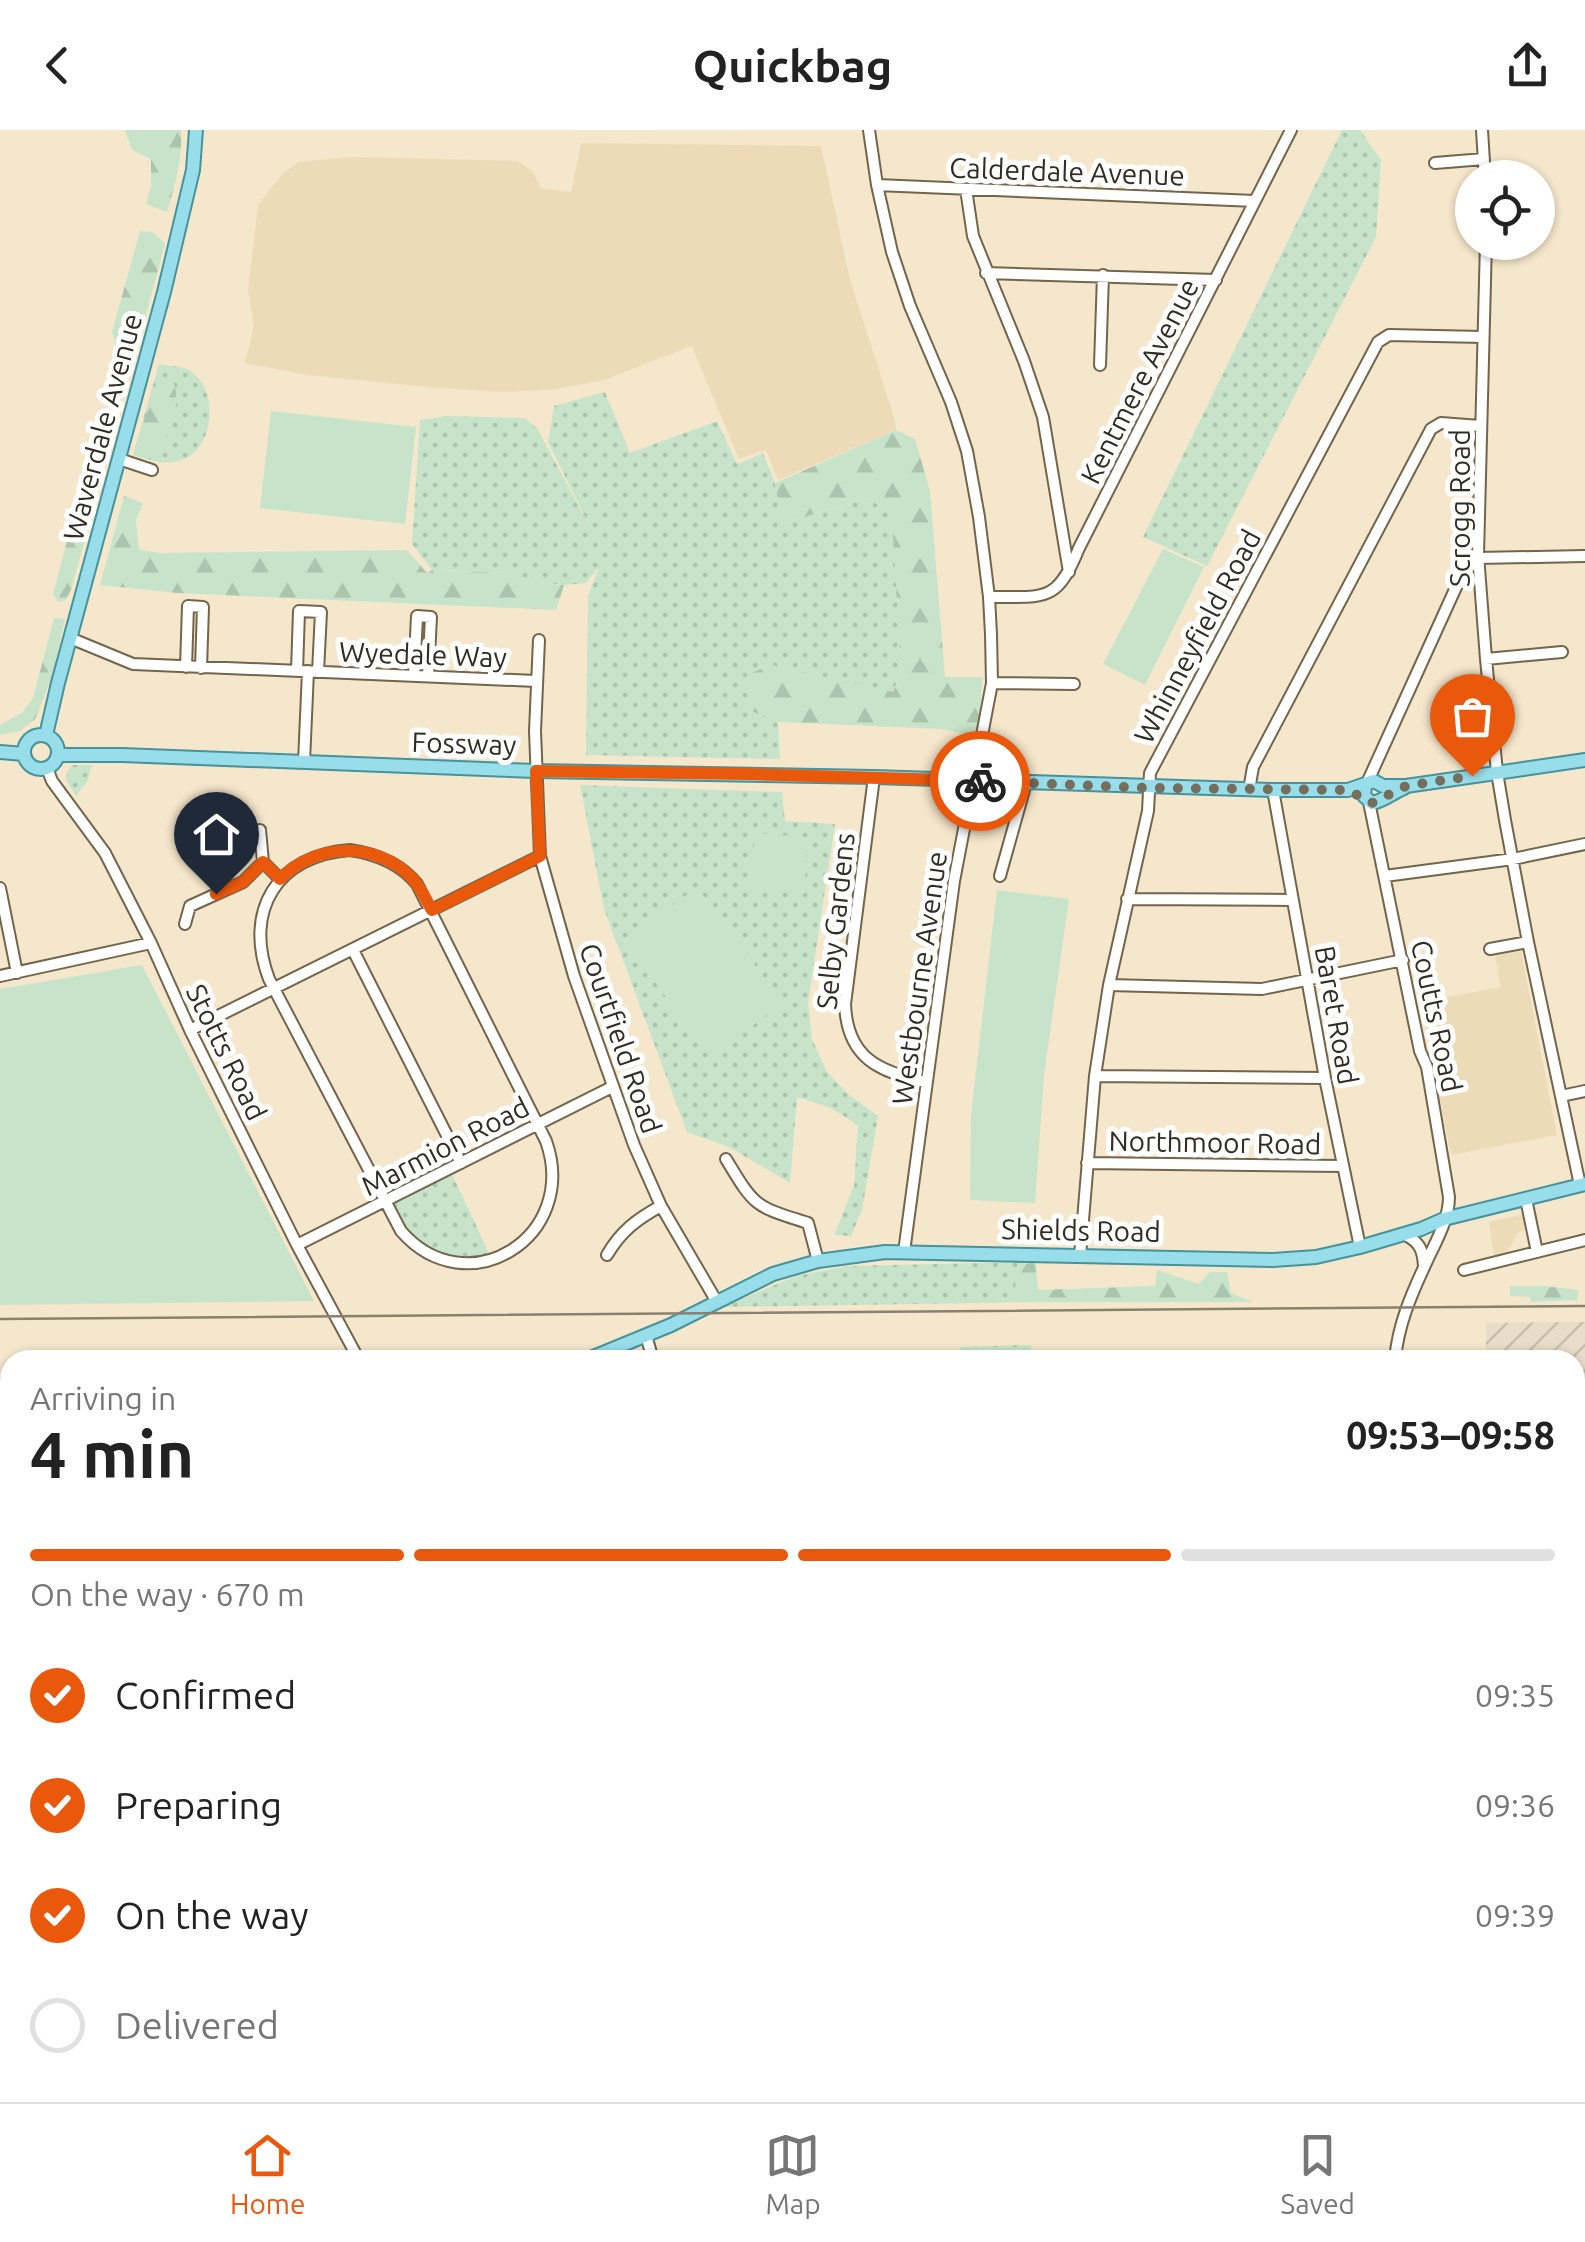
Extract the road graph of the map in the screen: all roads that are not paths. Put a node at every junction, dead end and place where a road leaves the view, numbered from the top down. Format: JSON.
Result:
{"nodes":[{"id":1,"x":196,"y":130,"type":"edge"},
{"id":2,"x":869,"y":130,"type":"edge"},
{"id":3,"x":1291,"y":130,"type":"edge"},
{"id":4,"x":1482,"y":130,"type":"edge"},
{"id":5,"x":1484,"y":159,"type":"joint"},
{"id":6,"x":1436,"y":163,"type":"dead end"},
{"id":7,"x":877,"y":185,"type":"junction"},
{"id":8,"x":966,"y":188,"type":"junction"},
{"id":9,"x":1255,"y":201,"type":"junction"},
{"id":10,"x":1485,"y":260,"type":"edge"},
{"id":11,"x":986,"y":274,"type":"junction"},
{"id":12,"x":1102,"y":276,"type":"junction"},
{"id":13,"x":1216,"y":280,"type":"junction"},
{"id":14,"x":1483,"y":336,"type":"junction"},
{"id":15,"x":1100,"y":365,"type":"dead end"},
{"id":16,"x":1480,"y":426,"type":"junction"},
{"id":17,"x":119,"y":459,"type":"junction"},
{"id":18,"x":152,"y":470,"type":"dead end"},
{"id":19,"x":1478,"y":556,"type":"junction"},
{"id":20,"x":1585,"y":556,"type":"edge"},
{"id":21,"x":1070,"y":572,"type":"junction"},
{"id":22,"x":989,"y":597,"type":"junction"},
{"id":23,"x":70,"y":638,"type":"junction"},
{"id":24,"x":539,"y":640,"type":"dead end"},
{"id":25,"x":1562,"y":652,"type":"dead end"},
{"id":26,"x":1486,"y":659,"type":"junction"},
{"id":27,"x":186,"y":667,"type":"junction"},
{"id":28,"x":200,"y":668,"type":"junction"},
{"id":29,"x":308,"y":671,"type":"junction"},
{"id":30,"x":414,"y":676,"type":"junction"},
{"id":31,"x":428,"y":676,"type":"junction"},
{"id":32,"x":536,"y":681,"type":"junction"},
{"id":33,"x":992,"y":683,"type":"junction"},
{"id":34,"x":1074,"y":684,"type":"dead end"},
{"id":35,"x":46,"y":736,"type":"junction"},
{"id":36,"x":0,"y":752,"type":"edge"},
{"id":37,"x":24,"y":754,"type":"junction"},
{"id":38,"x":58,"y":755,"type":"junction"},
{"id":39,"x":1585,"y":760,"type":"edge"},
{"id":40,"x":304,"y":762,"type":"junction"},
{"id":41,"x":46,"y":768,"type":"junction"},
{"id":42,"x":536,"y":771,"type":"junction"},
{"id":43,"x":1497,"y":772,"type":"junction"},
{"id":44,"x":874,"y":777,"type":"junction"},
{"id":45,"x":974,"y":781,"type":"junction"},
{"id":46,"x":1026,"y":783,"type":"junction"},
{"id":47,"x":1149,"y":788,"type":"junction"},
{"id":48,"x":1250,"y":790,"type":"junction"},
{"id":49,"x":1274,"y":790,"type":"junction"},
{"id":50,"x":1374,"y":792,"type":"junction"},
{"id":51,"x":260,"y":830,"type":"dead end"},
{"id":52,"x":1585,"y":844,"type":"edge"},
{"id":53,"x":540,"y":856,"type":"junction"},
{"id":54,"x":1513,"y":858,"type":"junction"},
{"id":55,"x":263,"y":862,"type":"junction"},
{"id":56,"x":1000,"y":876,"type":"dead end"},
{"id":57,"x":1385,"y":876,"type":"junction"},
{"id":58,"x":280,"y":879,"type":"junction"},
{"id":59,"x":0,"y":888,"type":"edge"},
{"id":60,"x":1127,"y":898,"type":"junction"},
{"id":61,"x":1293,"y":900,"type":"junction"},
{"id":62,"x":432,"y":910,"type":"junction"},
{"id":63,"x":186,"y":924,"type":"dead end"},
{"id":64,"x":1528,"y":942,"type":"junction"},
{"id":65,"x":151,"y":944,"type":"junction"},
{"id":66,"x":1490,"y":949,"type":"dead end"},
{"id":67,"x":353,"y":950,"type":"junction"},
{"id":68,"x":1402,"y":960,"type":"junction"},
{"id":69,"x":17,"y":973,"type":"junction"},
{"id":70,"x":0,"y":976,"type":"edge"},
{"id":71,"x":1308,"y":979,"type":"junction"},
{"id":72,"x":1109,"y":985,"type":"junction"},
{"id":73,"x":274,"y":989,"type":"junction"},
{"id":74,"x":190,"y":1030,"type":"junction"},
{"id":75,"x":1095,"y":1076,"type":"junction"},
{"id":76,"x":1325,"y":1078,"type":"junction"},
{"id":77,"x":926,"y":1082,"type":"junction"},
{"id":78,"x":612,"y":1087,"type":"junction"},
{"id":79,"x":1585,"y":1091,"type":"edge"},
{"id":80,"x":1561,"y":1096,"type":"junction"},
{"id":81,"x":539,"y":1124,"type":"junction"},
{"id":82,"x":726,"y":1159,"type":"dead end"},
{"id":83,"x":461,"y":1162,"type":"junction"},
{"id":84,"x":1087,"y":1164,"type":"junction"},
{"id":85,"x":1343,"y":1166,"type":"junction"},
{"id":86,"x":1582,"y":1185,"type":"edge"},
{"id":87,"x":1526,"y":1200,"type":"junction"},
{"id":88,"x":384,"y":1202,"type":"junction"},
{"id":89,"x":661,"y":1206,"type":"junction"},
{"id":90,"x":1444,"y":1222,"type":"junction"},
{"id":91,"x":1403,"y":1234,"type":"junction"},
{"id":92,"x":1585,"y":1240,"type":"edge"},
{"id":93,"x":297,"y":1244,"type":"junction"},
{"id":94,"x":1360,"y":1247,"type":"junction"},
{"id":95,"x":904,"y":1252,"type":"junction"},
{"id":96,"x":1538,"y":1252,"type":"junction"},
{"id":97,"x":607,"y":1255,"type":"dead end"},
{"id":98,"x":1080,"y":1256,"type":"junction"},
{"id":99,"x":818,"y":1261,"type":"junction"},
{"id":100,"x":1424,"y":1267,"type":"junction"},
{"id":101,"x":1464,"y":1270,"type":"dead end"},
{"id":102,"x":718,"y":1302,"type":"junction"},
{"id":103,"x":646,"y":1335,"type":"junction"},
{"id":104,"x":354,"y":1350,"type":"edge"},
{"id":105,"x":610,"y":1350,"type":"edge"},
{"id":106,"x":650,"y":1350,"type":"edge"},
{"id":107,"x":1397,"y":1350,"type":"edge"}],
"edges":[{"from":1,"to":17,"type":"main road","name":"Waverdale Avenue"},
{"from":2,"to":7,"type":"street","name":"Westbourne Avenue"},
{"from":3,"to":9,"type":"street","name":"Kentmere Avenue"},
{"from":4,"to":5,"type":"street"},
{"from":5,"to":6,"type":"street"},
{"from":7,"to":8,"type":"street","name":"Calderdale Avenue"},
{"from":7,"to":22,"type":"street","name":"Westbourne Avenue"},
{"from":8,"to":9,"type":"street","name":"Calderdale Avenue"},
{"from":8,"to":11,"type":"street"},
{"from":9,"to":13,"type":"street","name":"Kentmere Avenue"},
{"from":10,"to":14,"type":"street","name":"Scrogg Road"},
{"from":11,"to":12,"type":"street"},
{"from":11,"to":21,"type":"street"},
{"from":12,"to":13,"type":"street"},
{"from":12,"to":15,"type":"street"},
{"from":13,"to":21,"type":"street","name":"Kentmere Avenue"},
{"from":14,"to":16,"type":"street","name":"Scrogg Road"},
{"from":14,"to":47,"type":"street","name":"Whinneyfield Road"},
{"from":16,"to":19,"type":"street","name":"Scrogg Road"},
{"from":16,"to":48,"type":"street"},
{"from":17,"to":18,"type":"street"},
{"from":17,"to":23,"type":"main road","name":"Waverdale Avenue"},
{"from":19,"to":20,"type":"street"},
{"from":19,"to":26,"type":"street","name":"Scrogg Road"},
{"from":19,"to":50,"type":"street"},
{"from":21,"to":22,"type":"street"},
{"from":22,"to":33,"type":"street","name":"Westbourne Avenue"},
{"from":23,"to":27,"type":"street","name":"Wyedale Way"},
{"from":23,"to":35,"type":"main road","name":"Waverdale Avenue"},
{"from":24,"to":32,"type":"street","name":"Wyedale Way"},
{"from":25,"to":26,"type":"street"},
{"from":26,"to":43,"type":"street","name":"Scrogg Road"},
{"from":27,"to":28,"type":"street","name":"Wyedale Way"},
{"from":27,"to":28,"type":"street"},
{"from":28,"to":29,"type":"street","name":"Wyedale Way"},
{"from":29,"to":29,"type":"street"},
{"from":29,"to":30,"type":"street","name":"Wyedale Way"},
{"from":29,"to":40,"type":"street"},
{"from":30,"to":31,"type":"street","name":"Wyedale Way"},
{"from":30,"to":31,"type":"street"},
{"from":31,"to":32,"type":"street","name":"Wyedale Way"},
{"from":32,"to":42,"type":"street","name":"Wyedale Way"},
{"from":33,"to":34,"type":"street"},
{"from":33,"to":45,"type":"street","name":"Westbourne Avenue"},
{"from":35,"to":37,"type":"main road"},
{"from":35,"to":38,"type":"main road"},
{"from":36,"to":37,"type":"main road"},
{"from":37,"to":41,"type":"main road"},
{"from":38,"to":40,"type":"main road","name":"Fossway"},
{"from":38,"to":41,"type":"main road"},
{"from":39,"to":43,"type":"main road","name":"Fossway"},
{"from":40,"to":42,"type":"main road","name":"Fossway"},
{"from":41,"to":65,"type":"street","name":"Stotts Road"},
{"from":42,"to":44,"type":"main road","name":"Fossway"},
{"from":42,"to":53,"type":"street","name":"Courtfield Road"},
{"from":43,"to":50,"type":"main road","name":"Fossway"},
{"from":43,"to":54,"type":"street","name":"Scrogg Road"},
{"from":44,"to":45,"type":"main road","name":"Fossway"},
{"from":44,"to":77,"type":"street","name":"Selby Gardens"},
{"from":45,"to":46,"type":"main road","name":"Fossway"},
{"from":45,"to":77,"type":"street","name":"Westbourne Avenue"},
{"from":46,"to":47,"type":"main road","name":"Fossway"},
{"from":46,"to":56,"type":"street"},
{"from":47,"to":48,"type":"main road","name":"Fossway"},
{"from":47,"to":60,"type":"street","name":"Whinneyfield Road"},
{"from":48,"to":49,"type":"main road","name":"Fossway"},
{"from":49,"to":50,"type":"main road","name":"Fossway"},
{"from":49,"to":61,"type":"street","name":"Baret Road"},
{"from":50,"to":57,"type":"street","name":"Coutts Road"},
{"from":51,"to":55,"type":"street"},
{"from":52,"to":54,"type":"street"},
{"from":53,"to":62,"type":"street"},
{"from":53,"to":78,"type":"street","name":"Courtfield Road"},
{"from":54,"to":57,"type":"street"},
{"from":54,"to":64,"type":"street","name":"Scrogg Road"},
{"from":55,"to":58,"type":"street"},
{"from":55,"to":63,"type":"street"},
{"from":57,"to":68,"type":"street","name":"Coutts Road"},
{"from":58,"to":62,"type":"street"},
{"from":58,"to":73,"type":"street"},
{"from":59,"to":69,"type":"street"},
{"from":60,"to":61,"type":"street"},
{"from":60,"to":72,"type":"street","name":"Whinneyfield Road"},
{"from":61,"to":71,"type":"street","name":"Baret Road"},
{"from":62,"to":67,"type":"street"},
{"from":62,"to":81,"type":"street"},
{"from":64,"to":66,"type":"street"},
{"from":64,"to":80,"type":"street","name":"Scrogg Road"},
{"from":65,"to":69,"type":"street"},
{"from":65,"to":74,"type":"street","name":"Stotts Road"},
{"from":67,"to":73,"type":"street"},
{"from":67,"to":83,"type":"street"},
{"from":68,"to":71,"type":"street"},
{"from":68,"to":90,"type":"street","name":"Coutts Road"},
{"from":69,"to":70,"type":"street"},
{"from":71,"to":72,"type":"street"},
{"from":71,"to":76,"type":"street","name":"Baret Road"},
{"from":72,"to":75,"type":"street","name":"Whinneyfield Road"},
{"from":73,"to":74,"type":"street"},
{"from":73,"to":88,"type":"street"},
{"from":74,"to":93,"type":"street","name":"Stotts Road"},
{"from":75,"to":76,"type":"street"},
{"from":75,"to":84,"type":"street","name":"Whinneyfield Road"},
{"from":76,"to":85,"type":"street","name":"Baret Road"},
{"from":77,"to":95,"type":"street","name":"Westbourne Avenue"},
{"from":78,"to":81,"type":"street","name":"Marmion Road"},
{"from":78,"to":89,"type":"street","name":"Courtfield Road"},
{"from":79,"to":80,"type":"street"},
{"from":80,"to":86,"type":"street","name":"Scrogg Road"},
{"from":81,"to":83,"type":"street","name":"Marmion Road"},
{"from":81,"to":88,"type":"street"},
{"from":82,"to":99,"type":"street"},
{"from":83,"to":88,"type":"street","name":"Marmion Road"},
{"from":84,"to":85,"type":"street","name":"Northmoor Road"},
{"from":84,"to":98,"type":"street","name":"Whinneyfield Road"},
{"from":85,"to":94,"type":"street","name":"Baret Road"},
{"from":86,"to":87,"type":"main road","name":"Shields Road"},
{"from":87,"to":90,"type":"main road","name":"Shields Road"},
{"from":87,"to":96,"type":"street"},
{"from":88,"to":93,"type":"street","name":"Marmion Road"},
{"from":89,"to":97,"type":"street"},
{"from":89,"to":102,"type":"street","name":"Courtfield Road"},
{"from":90,"to":91,"type":"main road","name":"Shields Road"},
{"from":90,"to":100,"type":"street"},
{"from":91,"to":94,"type":"main road","name":"Shields Road"},
{"from":91,"to":100,"type":"street"},
{"from":92,"to":96,"type":"street"},
{"from":93,"to":104,"type":"street","name":"Stotts Road"},
{"from":94,"to":98,"type":"main road","name":"Shields Road"},
{"from":95,"to":98,"type":"main road","name":"Shields Road"},
{"from":95,"to":99,"type":"main road","name":"Shields Road"},
{"from":96,"to":101,"type":"street"},
{"from":99,"to":102,"type":"main road","name":"Shields Road"},
{"from":100,"to":107,"type":"street"},
{"from":102,"to":103,"type":"main road","name":"Shields Road"},
{"from":103,"to":105,"type":"main road","name":"Shields Road"},
{"from":103,"to":106,"type":"street"}]}
